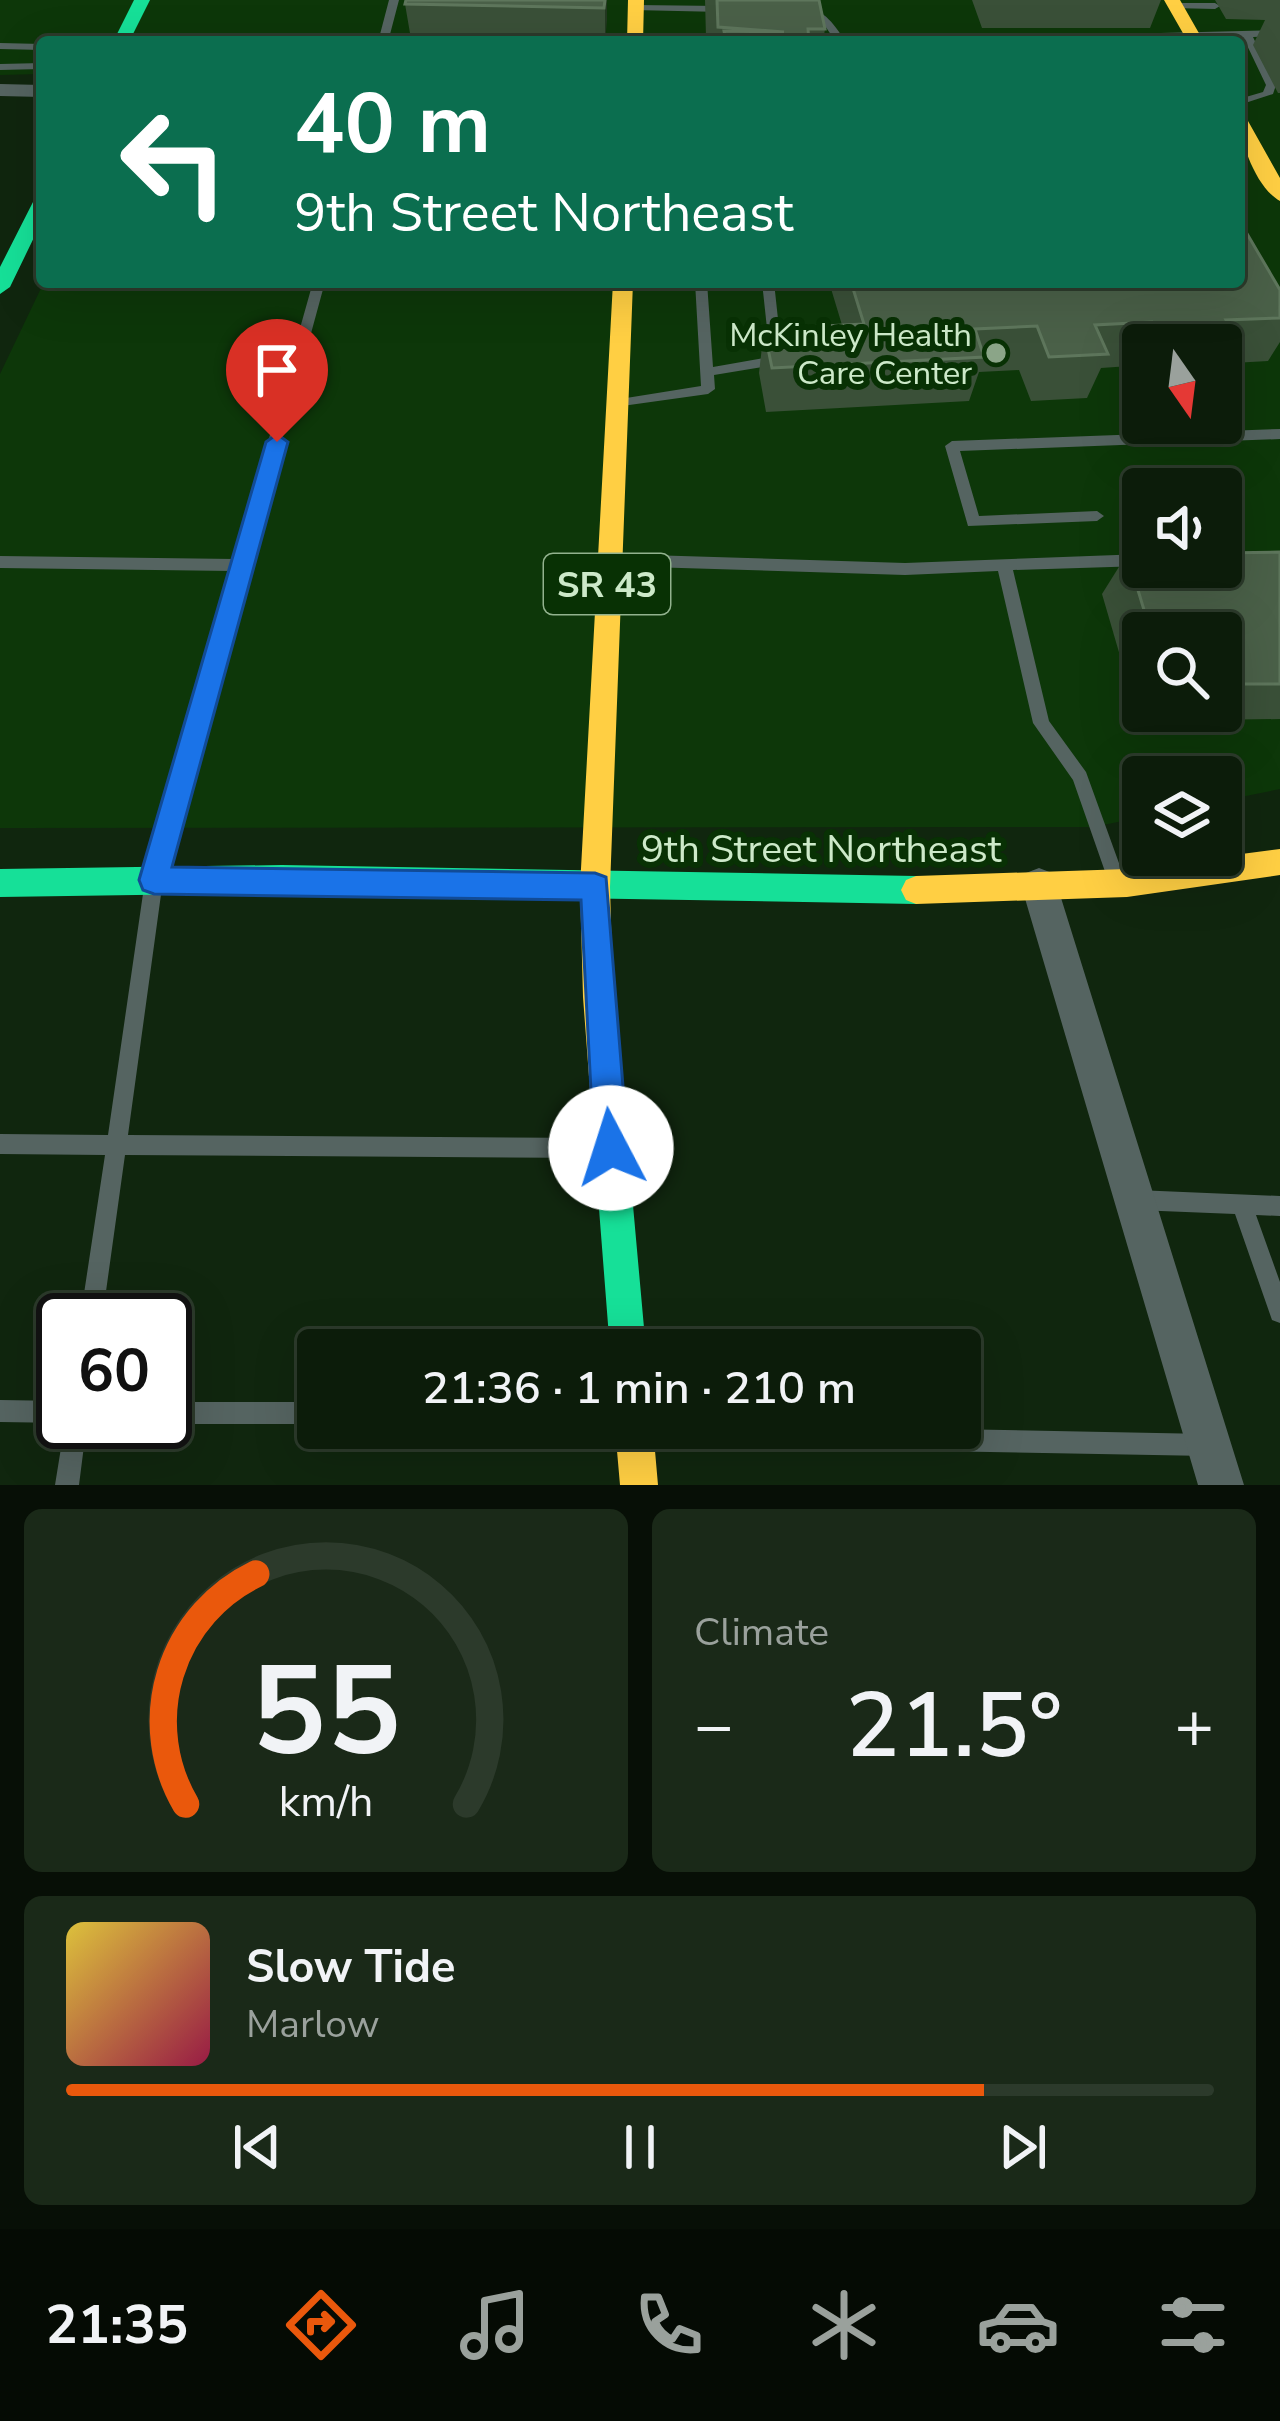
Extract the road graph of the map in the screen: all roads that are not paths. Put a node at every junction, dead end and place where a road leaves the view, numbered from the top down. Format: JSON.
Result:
{"nodes":[{"id":1,"x":142,"y":0,"type":"edge"},
{"id":2,"x":394,"y":0,"type":"edge"},
{"id":3,"x":1173,"y":3,"type":"edge"},
{"id":4,"x":636,"y":4,"type":"edge"},
{"id":5,"x":1215,"y":6,"type":"dead end"},
{"id":6,"x":746,"y":10,"type":"edge"},
{"id":7,"x":789,"y":10,"type":"edge"},
{"id":8,"x":1246,"y":33,"type":"junction"},
{"id":9,"x":1280,"y":33,"type":"edge"},
{"id":10,"x":125,"y":36,"type":"edge"},
{"id":11,"x":385,"y":36,"type":"edge"},
{"id":12,"x":635,"y":36,"type":"edge"},
{"id":13,"x":837,"y":36,"type":"edge"},
{"id":14,"x":1192,"y":36,"type":"edge"},
{"id":15,"x":1214,"y":36,"type":"edge"},
{"id":16,"x":0,"y":46,"type":"edge"},
{"id":17,"x":36,"y":47,"type":"edge"},
{"id":18,"x":36,"y":66,"type":"edge"},
{"id":19,"x":0,"y":67,"type":"edge"},
{"id":20,"x":36,"y":89,"type":"edge"},
{"id":21,"x":0,"y":90,"type":"edge"},
{"id":22,"x":1245,"y":100,"type":"edge"},
{"id":23,"x":1247,"y":150,"type":"edge"},
{"id":24,"x":1280,"y":195,"type":"edge"},
{"id":25,"x":36,"y":214,"type":"edge"},
{"id":26,"x":0,"y":286,"type":"edge"},
{"id":27,"x":317,"y":288,"type":"edge"},
{"id":28,"x":623,"y":288,"type":"edge"},
{"id":29,"x":701,"y":288,"type":"edge"},
{"id":30,"x":769,"y":288,"type":"edge"},
{"id":31,"x":707,"y":372,"type":"junction"},
{"id":32,"x":617,"y":404,"type":"junction"},
{"id":33,"x":1280,"y":434,"type":"edge"},
{"id":34,"x":1097,"y":516,"type":"dead end"},
{"id":35,"x":608,"y":560,"type":"junction"},
{"id":36,"x":1122,"y":561,"type":"edge"},
{"id":37,"x":0,"y":562,"type":"edge"},
{"id":38,"x":1004,"y":565,"type":"junction"},
{"id":39,"x":244,"y":566,"type":"junction"},
{"id":40,"x":1280,"y":862,"type":"edge"},
{"id":41,"x":154,"y":880,"type":"junction"},
{"id":42,"x":0,"y":883,"type":"edge"},
{"id":43,"x":1117,"y":883,"type":"junction"},
{"id":44,"x":1039,"y":885,"type":"junction"},
{"id":45,"x":595,"y":887,"type":"junction"},
{"id":46,"x":0,"y":1144,"type":"edge"},
{"id":47,"x":116,"y":1146,"type":"junction"},
{"id":48,"x":611,"y":1148,"type":"junction"},
{"id":49,"x":1135,"y":1200,"type":"junction"},
{"id":50,"x":1242,"y":1205,"type":"junction"},
{"id":51,"x":1280,"y":1207,"type":"edge"},
{"id":52,"x":95,"y":1293,"type":"edge"},
{"id":53,"x":1280,"y":1312,"type":"edge"},
{"id":54,"x":626,"y":1329,"type":"edge"},
{"id":55,"x":0,"y":1411,"type":"edge"},
{"id":56,"x":36,"y":1412,"type":"edge"},
{"id":57,"x":192,"y":1413,"type":"edge"},
{"id":58,"x":297,"y":1413,"type":"edge"},
{"id":59,"x":981,"y":1441,"type":"edge"},
{"id":60,"x":1209,"y":1445,"type":"junction"},
{"id":61,"x":72,"y":1449,"type":"edge"},
{"id":62,"x":636,"y":1449,"type":"edge"},
{"id":63,"x":67,"y":1485,"type":"edge"},
{"id":64,"x":639,"y":1485,"type":"edge"},
{"id":65,"x":1221,"y":1485,"type":"edge"}],
"edges":[{"from":1,"to":10,"type":"main road"},
{"from":2,"to":11,"type":"lane"},
{"from":3,"to":5,"type":"lane"},
{"from":3,"to":14,"type":"main road"},
{"from":4,"to":6,"type":"lane"},
{"from":4,"to":12,"type":"main road"},
{"from":7,"to":13,"type":"lane"},
{"from":8,"to":9,"type":"lane"},
{"from":8,"to":15,"type":"lane"},
{"from":8,"to":22,"type":"lane"},
{"from":16,"to":17,"type":"lane"},
{"from":18,"to":19,"type":"lane"},
{"from":20,"to":21,"type":"street"},
{"from":23,"to":24,"type":"main road"},
{"from":25,"to":26,"type":"main road"},
{"from":27,"to":39,"type":"lane"},
{"from":28,"to":32,"type":"main road","number":"SR 43"},
{"from":29,"to":31,"type":"lane"},
{"from":30,"to":31,"type":"lane"},
{"from":31,"to":32,"type":"lane"},
{"from":32,"to":35,"type":"main road","number":"SR 43"},
{"from":33,"to":34,"type":"lane"},
{"from":35,"to":38,"type":"lane"},
{"from":35,"to":45,"type":"main road","number":"SR 43"},
{"from":36,"to":38,"type":"lane"},
{"from":37,"to":39,"type":"lane"},
{"from":38,"to":43,"type":"lane"},
{"from":39,"to":41,"type":"lane"},
{"from":40,"to":43,"type":"main road","name":"9th Street Northeast"},
{"from":41,"to":42,"type":"main road","name":"9th Street Northeast"},
{"from":41,"to":45,"type":"main road","name":"9th Street Northeast"},
{"from":41,"to":47,"type":"lane"},
{"from":43,"to":44,"type":"main road","name":"9th Street Northeast"},
{"from":44,"to":45,"type":"main road","name":"9th Street Northeast"},
{"from":44,"to":49,"type":"street"},
{"from":45,"to":48,"type":"main road","number":"SR 43"},
{"from":46,"to":47,"type":"lane"},
{"from":47,"to":48,"type":"lane"},
{"from":47,"to":52,"type":"lane"},
{"from":48,"to":54,"type":"main road","number":"SR 43"},
{"from":49,"to":50,"type":"lane"},
{"from":49,"to":60,"type":"street"},
{"from":50,"to":51,"type":"lane"},
{"from":50,"to":53,"type":"lane"},
{"from":55,"to":56,"type":"lane"},
{"from":57,"to":58,"type":"lane"},
{"from":59,"to":60,"type":"lane"},
{"from":60,"to":65,"type":"street"},
{"from":61,"to":63,"type":"lane"},
{"from":62,"to":64,"type":"main road"}]}
